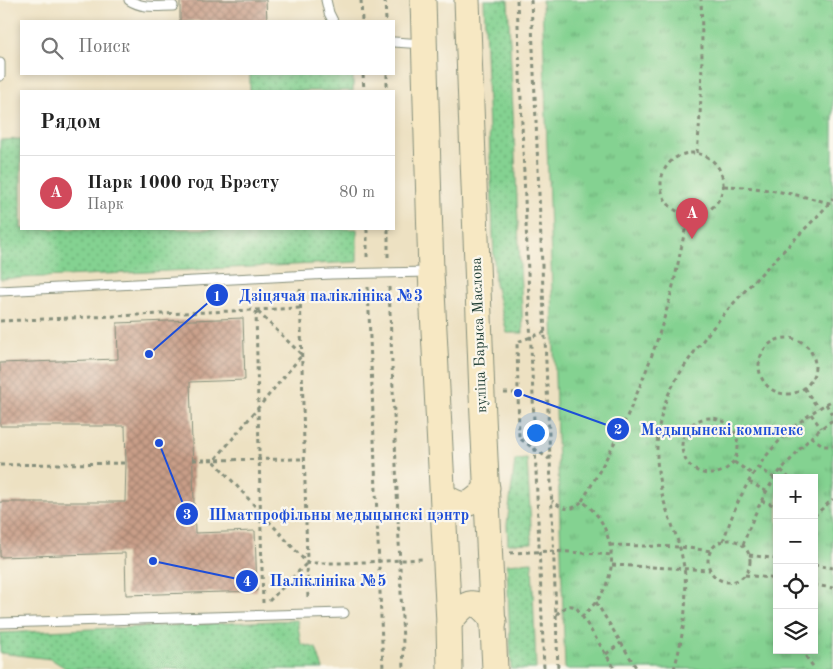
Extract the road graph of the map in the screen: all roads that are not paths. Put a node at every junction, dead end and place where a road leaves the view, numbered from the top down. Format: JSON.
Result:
{"nodes":[{"id":1,"x":129,"y":0,"type":"edge"},
{"id":2,"x":326,"y":0,"type":"edge"},
{"id":3,"x":423,"y":0,"type":"edge"},
{"id":4,"x":467,"y":0,"type":"edge"},
{"id":5,"x":173,"y":6,"type":"dead end"},
{"id":6,"x":332,"y":20,"type":"edge"},
{"id":7,"x":395,"y":42,"type":"edge"},
{"id":8,"x":425,"y":44,"type":"junction"},
{"id":9,"x":0,"y":63,"type":"edge"},
{"id":10,"x":0,"y":76,"type":"edge"},
{"id":11,"x":432,"y":272,"type":"junction"},
{"id":12,"x":0,"y":291,"type":"edge"},
{"id":13,"x":487,"y":488,"type":"junction"},
{"id":14,"x":442,"y":495,"type":"junction"},
{"id":15,"x":344,"y":613,"type":"dead end"},
{"id":16,"x":494,"y":622,"type":"junction"},
{"id":17,"x":0,"y":623,"type":"edge"},
{"id":18,"x":449,"y":623,"type":"junction"},
{"id":19,"x":450,"y":669,"type":"edge"},
{"id":20,"x":495,"y":669,"type":"edge"}],
"edges":[{"from":1,"to":5,"type":"lane"},
{"from":2,"to":6,"type":"lane"},
{"from":3,"to":8,"type":"main road"},
{"from":4,"to":13,"type":"main road","name":"вуліца Барыса Маслова"},
{"from":7,"to":8,"type":"lane"},
{"from":8,"to":11,"type":"main road"},
{"from":9,"to":10,"type":"lane"},
{"from":11,"to":12,"type":"lane"},
{"from":11,"to":14,"type":"main road"},
{"from":13,"to":14,"type":"main road"},
{"from":13,"to":16,"type":"main road","name":"вуліца Барыса Маслова"},
{"from":14,"to":18,"type":"main road"},
{"from":15,"to":17,"type":"lane"},
{"from":16,"to":18,"type":"main road"},
{"from":16,"to":20,"type":"main road","name":"вуліца Барыса Маслова"},
{"from":18,"to":19,"type":"main road"}]}
